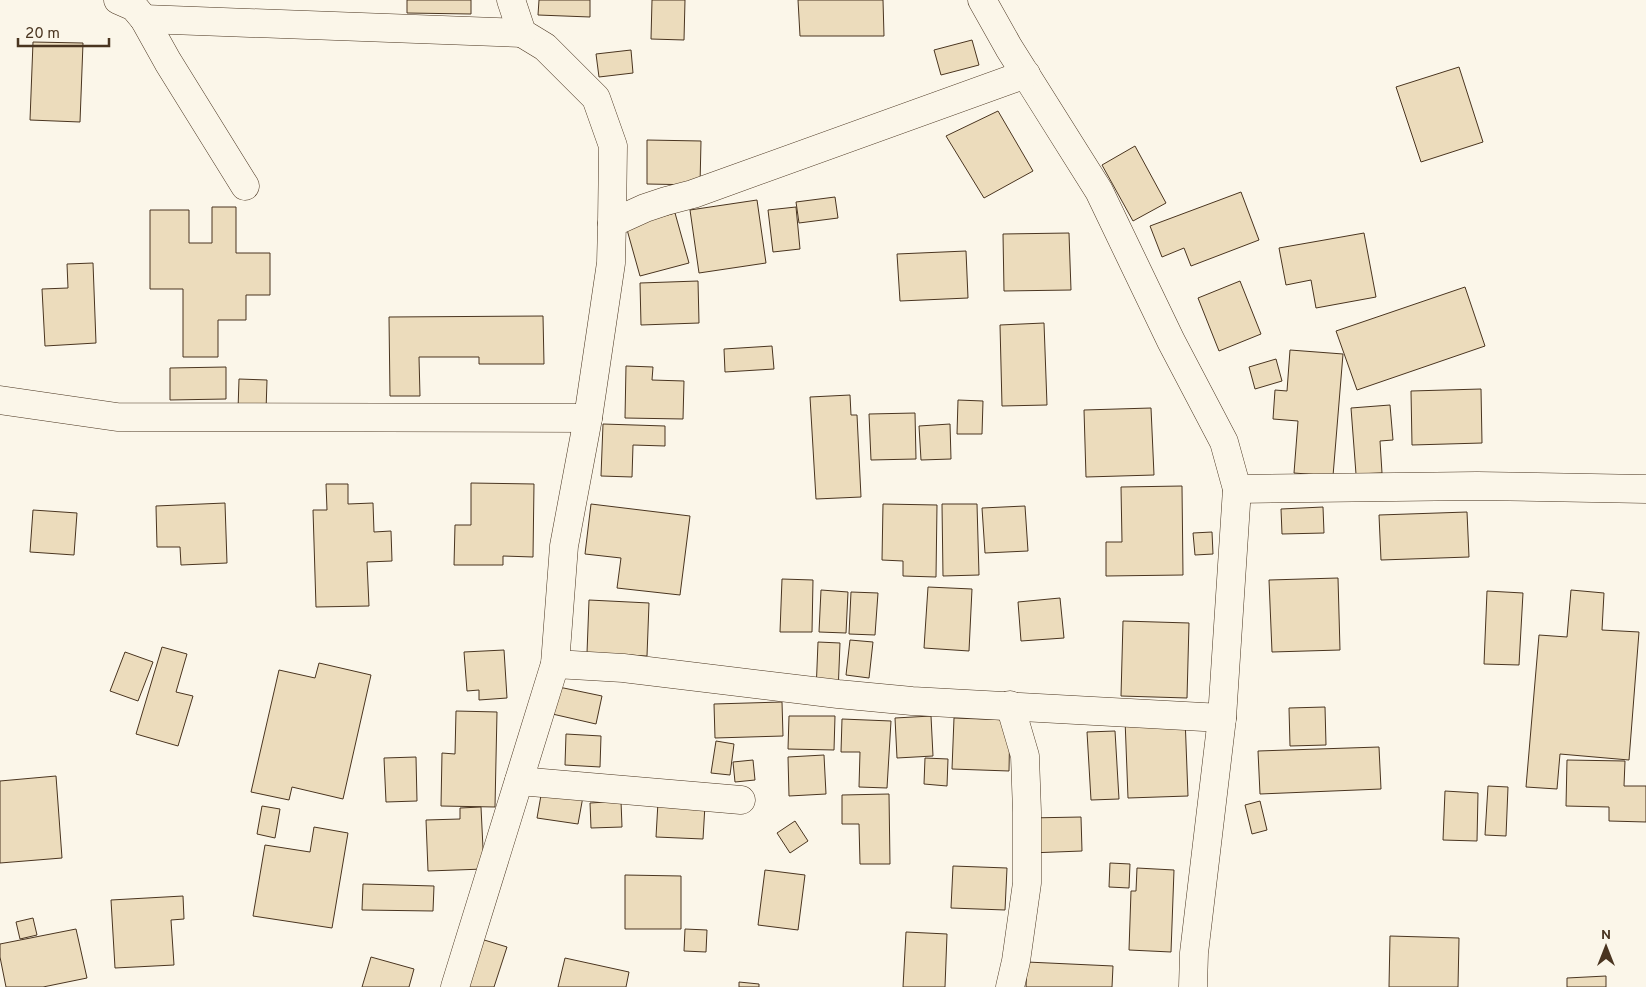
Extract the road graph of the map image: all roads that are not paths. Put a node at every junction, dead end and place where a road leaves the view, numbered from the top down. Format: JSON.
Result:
{"nodes":[{"id":1,"x":118,"y":0,"type":"edge"},
{"id":2,"x":511,"y":0,"type":"edge"},
{"id":3,"x":982,"y":0,"type":"edge"},
{"id":4,"x":144,"y":19,"type":"junction"},
{"id":5,"x":522,"y":33,"type":"junction"},
{"id":6,"x":1026,"y":74,"type":"junction"},
{"id":7,"x":245,"y":186,"type":"dead end"},
{"id":8,"x":612,"y":224,"type":"junction"},
{"id":9,"x":0,"y":400,"type":"edge"},
{"id":10,"x":588,"y":418,"type":"junction"},
{"id":11,"x":1237,"y":489,"type":"junction"},
{"id":12,"x":1646,"y":489,"type":"edge"},
{"id":13,"x":555,"y":664,"type":"junction"},
{"id":14,"x":1010,"y":705,"type":"junction"},
{"id":15,"x":1222,"y":718,"type":"junction"},
{"id":16,"x":519,"y":781,"type":"junction"},
{"id":17,"x":741,"y":800,"type":"dead end"},
{"id":18,"x":455,"y":987,"type":"edge"},
{"id":19,"x":1010,"y":987,"type":"edge"},
{"id":20,"x":1193,"y":987,"type":"edge"}],
"edges":[{"from":1,"to":4,"type":"street"},
{"from":2,"to":5,"type":"street"},
{"from":3,"to":6,"type":"street"},
{"from":4,"to":5,"type":"street"},
{"from":4,"to":7,"type":"street"},
{"from":5,"to":8,"type":"street"},
{"from":6,"to":8,"type":"street"},
{"from":6,"to":11,"type":"street"},
{"from":8,"to":10,"type":"street"},
{"from":9,"to":10,"type":"street"},
{"from":10,"to":13,"type":"street"},
{"from":11,"to":12,"type":"street"},
{"from":11,"to":15,"type":"street"},
{"from":13,"to":14,"type":"street"},
{"from":13,"to":16,"type":"street"},
{"from":14,"to":15,"type":"street"},
{"from":14,"to":19,"type":"street"},
{"from":15,"to":20,"type":"street"},
{"from":16,"to":17,"type":"street"},
{"from":16,"to":18,"type":"street"}]}
